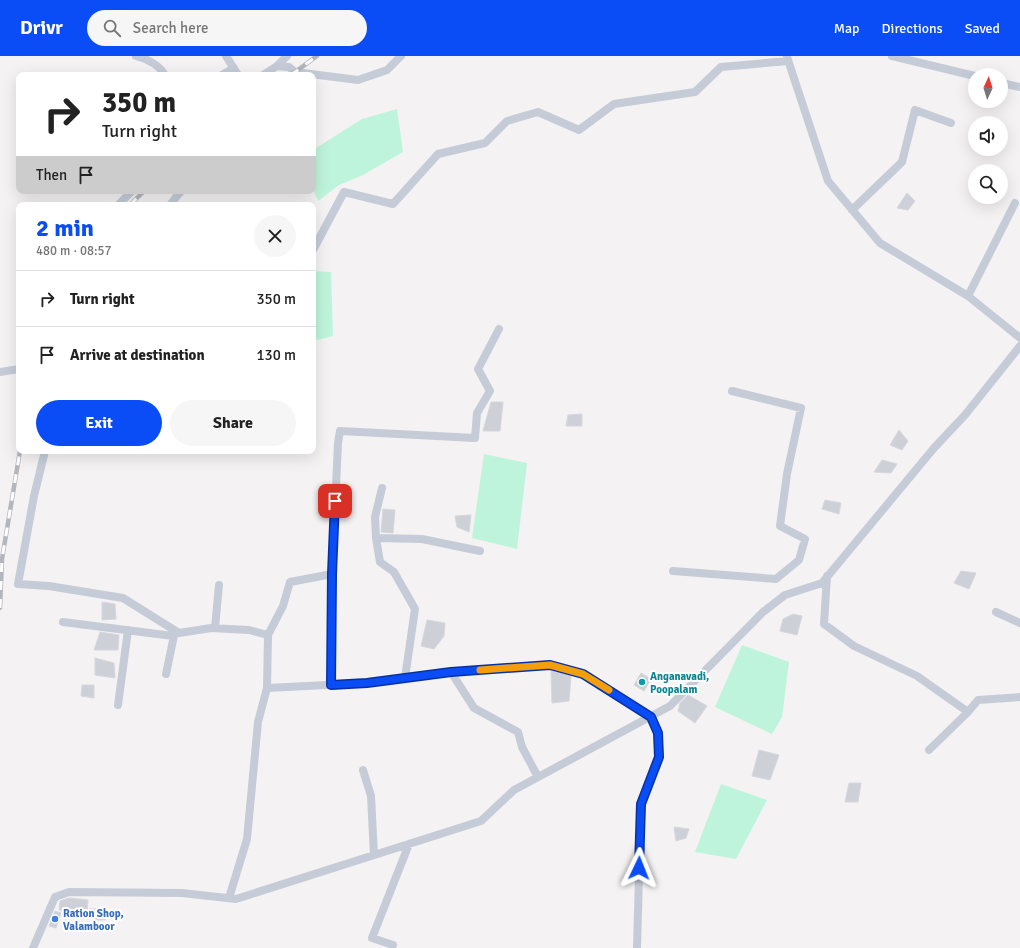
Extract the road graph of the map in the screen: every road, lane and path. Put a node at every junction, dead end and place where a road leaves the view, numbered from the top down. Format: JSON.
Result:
{"nodes":[{"id":1,"x":136,"y":56,"type":"edge"},
{"id":2,"x":226,"y":56,"type":"edge"},
{"id":3,"x":287,"y":56,"type":"edge"},
{"id":4,"x":401,"y":56,"type":"edge"},
{"id":5,"x":892,"y":56,"type":"edge"},
{"id":6,"x":787,"y":58,"type":"edge"},
{"id":7,"x":277,"y":66,"type":"junction"},
{"id":8,"x":163,"y":72,"type":"edge"},
{"id":9,"x":236,"y":72,"type":"edge"},
{"id":10,"x":268,"y":72,"type":"edge"},
{"id":11,"x":295,"y":72,"type":"edge"},
{"id":12,"x":968,"y":74,"type":"edge"},
{"id":13,"x":316,"y":76,"type":"edge"},
{"id":14,"x":1008,"y":84,"type":"edge"},
{"id":15,"x":1020,"y":87,"type":"edge"},
{"id":16,"x":951,"y":123,"type":"dead end"},
{"id":17,"x":129,"y":194,"type":"edge"},
{"id":18,"x":179,"y":194,"type":"edge"},
{"id":19,"x":121,"y":202,"type":"edge"},
{"id":20,"x":172,"y":202,"type":"edge"},
{"id":21,"x":1015,"y":203,"type":"dead end"},
{"id":22,"x":852,"y":210,"type":"junction"},
{"id":23,"x":316,"y":244,"type":"edge"},
{"id":24,"x":968,"y":296,"type":"junction"},
{"id":25,"x":499,"y":329,"type":"dead end"},
{"id":26,"x":1020,"y":338,"type":"edge"},
{"id":27,"x":1020,"y":346,"type":"edge"},
{"id":28,"x":16,"y":370,"type":"edge"},
{"id":29,"x":0,"y":372,"type":"edge"},
{"id":30,"x":732,"y":391,"type":"dead end"},
{"id":31,"x":43,"y":454,"type":"edge"},
{"id":32,"x":382,"y":488,"type":"dead end"},
{"id":33,"x":376,"y":538,"type":"junction"},
{"id":34,"x":480,"y":551,"type":"dead end"},
{"id":35,"x":672,"y":570,"type":"dead end"},
{"id":36,"x":332,"y":574,"type":"junction"},
{"id":37,"x":827,"y":576,"type":"junction"},
{"id":38,"x":219,"y":585,"type":"dead end"},
{"id":39,"x":996,"y":612,"type":"dead end"},
{"id":40,"x":63,"y":622,"type":"dead end"},
{"id":41,"x":1020,"y":623,"type":"edge"},
{"id":42,"x":215,"y":628,"type":"junction"},
{"id":43,"x":128,"y":630,"type":"junction"},
{"id":44,"x":174,"y":633,"type":"junction"},
{"id":45,"x":268,"y":635,"type":"junction"},
{"id":46,"x":451,"y":672,"type":"junction"},
{"id":47,"x":166,"y":674,"type":"dead end"},
{"id":48,"x":405,"y":678,"type":"junction"},
{"id":49,"x":331,"y":685,"type":"junction"},
{"id":50,"x":267,"y":688,"type":"junction"},
{"id":51,"x":1020,"y":697,"type":"edge"},
{"id":52,"x":118,"y":705,"type":"dead end"},
{"id":53,"x":968,"y":712,"type":"junction"},
{"id":54,"x":651,"y":717,"type":"junction"},
{"id":55,"x":929,"y":750,"type":"dead end"},
{"id":56,"x":363,"y":770,"type":"dead end"},
{"id":57,"x":538,"y":777,"type":"junction"},
{"id":58,"x":409,"y":844,"type":"junction"},
{"id":59,"x":374,"y":855,"type":"junction"},
{"id":60,"x":229,"y":898,"type":"junction"},
{"id":61,"x":393,"y":945,"type":"dead end"},
{"id":62,"x":32,"y":948,"type":"edge"},
{"id":63,"x":637,"y":948,"type":"edge"}],
"edges":[{"from":1,"to":8,"type":"street"},
{"from":2,"to":9,"type":"street"},
{"from":3,"to":7,"type":"street"},
{"from":4,"to":13,"type":"street"},
{"from":5,"to":12,"type":"street"},
{"from":6,"to":22,"type":"street"},
{"from":6,"to":23,"type":"street"},
{"from":7,"to":10,"type":"street"},
{"from":7,"to":11,"type":"street"},
{"from":14,"to":15,"type":"street"},
{"from":16,"to":22,"type":"street"},
{"from":17,"to":19,"type":"street"},
{"from":18,"to":20,"type":"street"},
{"from":21,"to":24,"type":"street"},
{"from":22,"to":24,"type":"street"},
{"from":24,"to":26,"type":"street"},
{"from":25,"to":36,"type":"street"},
{"from":27,"to":37,"type":"street"},
{"from":28,"to":29,"type":"street"},
{"from":30,"to":35,"type":"street"},
{"from":31,"to":44,"type":"street"},
{"from":32,"to":33,"type":"street"},
{"from":33,"to":34,"type":"street"},
{"from":33,"to":48,"type":"street"},
{"from":36,"to":45,"type":"street"},
{"from":36,"to":49,"type":"street"},
{"from":37,"to":53,"type":"street"},
{"from":37,"to":54,"type":"street"},
{"from":38,"to":42,"type":"street"},
{"from":39,"to":41,"type":"street"},
{"from":40,"to":43,"type":"street"},
{"from":42,"to":44,"type":"street"},
{"from":42,"to":45,"type":"street"},
{"from":43,"to":44,"type":"street"},
{"from":43,"to":52,"type":"street"},
{"from":44,"to":47,"type":"street"},
{"from":45,"to":50,"type":"street"},
{"from":46,"to":48,"type":"street"},
{"from":46,"to":54,"type":"street"},
{"from":46,"to":57,"type":"street"},
{"from":48,"to":49,"type":"street"},
{"from":49,"to":50,"type":"street"},
{"from":50,"to":60,"type":"street"},
{"from":51,"to":53,"type":"street"},
{"from":53,"to":55,"type":"street"},
{"from":54,"to":57,"type":"street"},
{"from":54,"to":63,"type":"street"},
{"from":56,"to":59,"type":"street"},
{"from":57,"to":58,"type":"street"},
{"from":58,"to":59,"type":"street"},
{"from":58,"to":61,"type":"street"},
{"from":59,"to":60,"type":"street"},
{"from":60,"to":62,"type":"street"}]}
